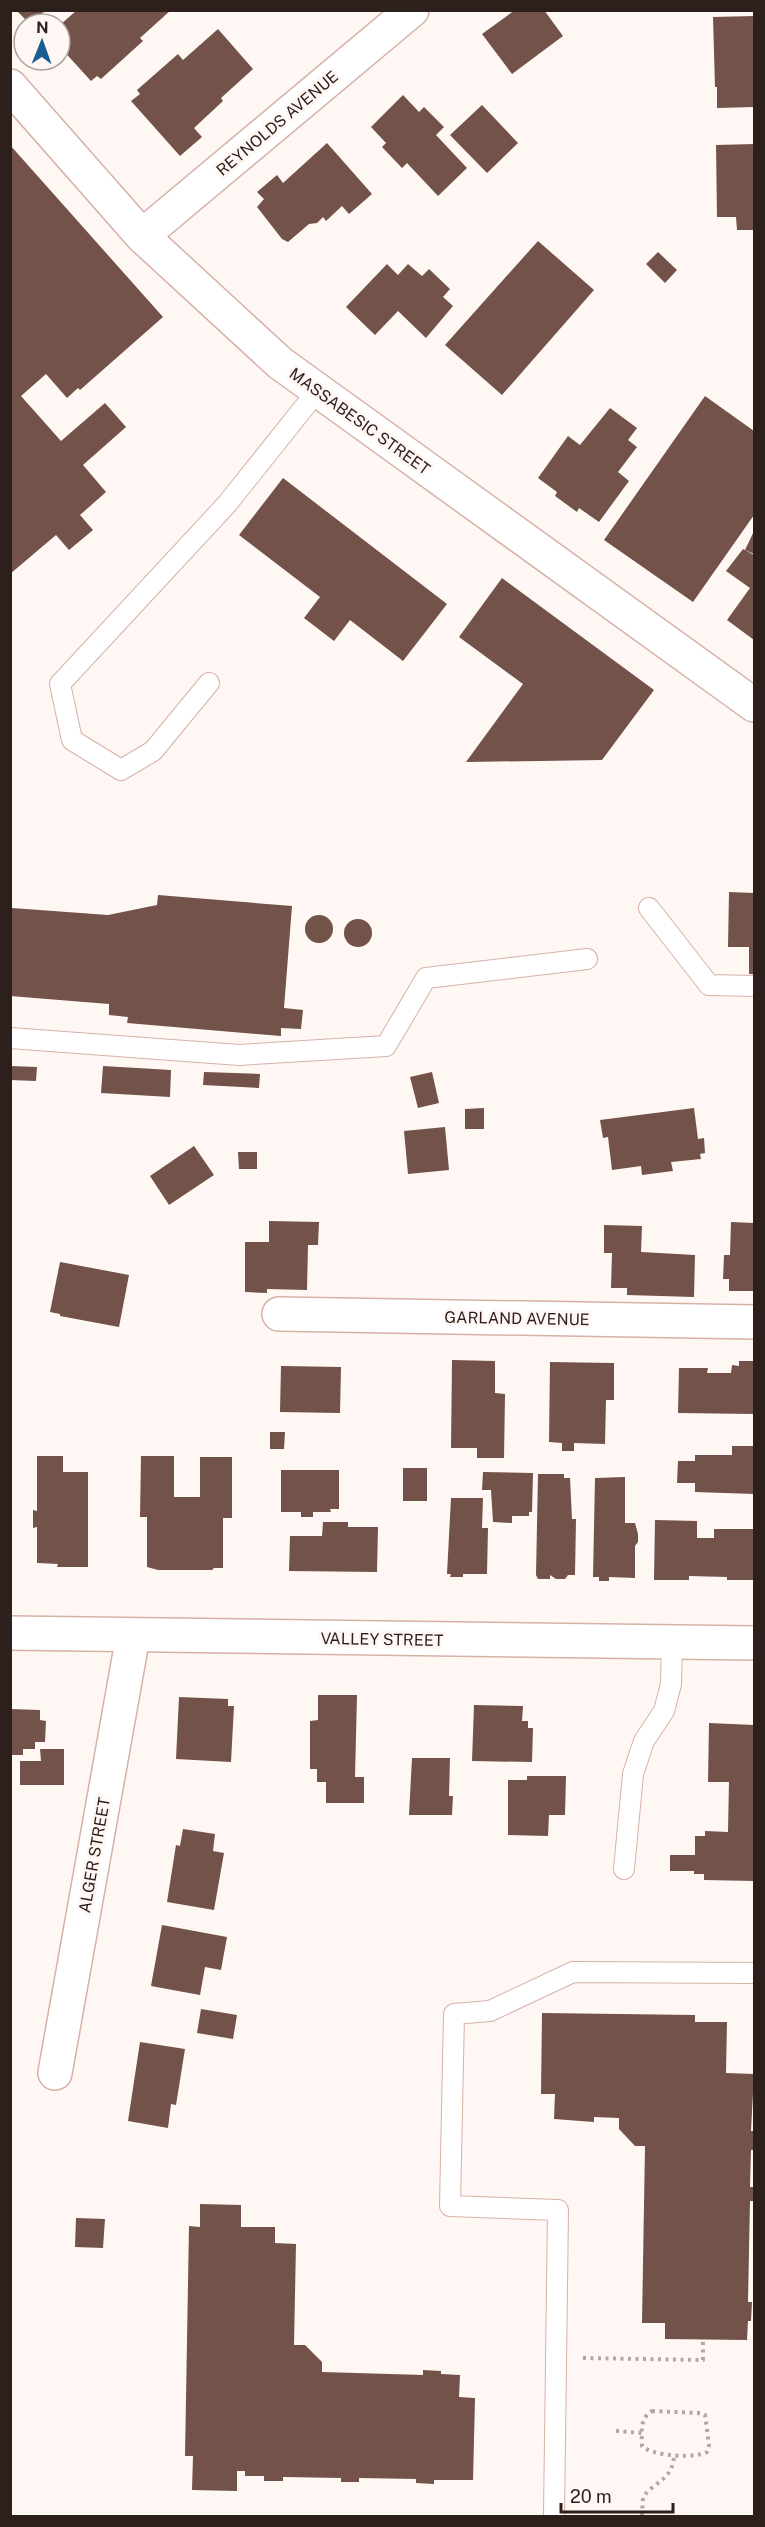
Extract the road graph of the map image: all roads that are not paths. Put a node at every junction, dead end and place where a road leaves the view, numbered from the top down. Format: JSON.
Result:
{"nodes":[{"id":1,"x":412,"y":10,"type":"edge"},
{"id":2,"x":10,"y":86,"type":"edge"},
{"id":3,"x":142,"y":236,"type":"junction"},
{"id":4,"x":318,"y":390,"type":"junction"},
{"id":5,"x":208,"y":683,"type":"dead end"},
{"id":6,"x":754,"y":705,"type":"edge"},
{"id":7,"x":649,"y":908,"type":"dead end"},
{"id":8,"x":587,"y":959,"type":"dead end"},
{"id":9,"x":754,"y":986,"type":"edge"},
{"id":10,"x":10,"y":1038,"type":"edge"},
{"id":11,"x":279,"y":1314,"type":"dead end"},
{"id":12,"x":754,"y":1322,"type":"edge"},
{"id":13,"x":10,"y":1634,"type":"edge"},
{"id":14,"x":133,"y":1636,"type":"junction"},
{"id":15,"x":672,"y":1642,"type":"junction"},
{"id":16,"x":754,"y":1643,"type":"edge"},
{"id":17,"x":624,"y":1869,"type":"dead end"},
{"id":18,"x":754,"y":1973,"type":"edge"},
{"id":19,"x":55,"y":2073,"type":"dead end"},
{"id":20,"x":554,"y":2517,"type":"edge"}],
"edges":[{"from":1,"to":3,"type":"street","name":"REYNOLDS AVENUE"},
{"from":2,"to":3,"type":"street","name":"MASSABESIC STREET"},
{"from":3,"to":4,"type":"street","name":"MASSABESIC STREET"},
{"from":4,"to":5,"type":"lane"},
{"from":4,"to":6,"type":"street","name":"MASSABESIC STREET"},
{"from":7,"to":9,"type":"lane"},
{"from":8,"to":10,"type":"lane"},
{"from":11,"to":12,"type":"street","name":"GARLAND AVENUE"},
{"from":13,"to":14,"type":"street","name":"VALLEY STREET"},
{"from":14,"to":15,"type":"street","name":"VALLEY STREET"},
{"from":14,"to":19,"type":"street","name":"ALGER STREET"},
{"from":15,"to":16,"type":"street","name":"VALLEY STREET"},
{"from":15,"to":17,"type":"lane"},
{"from":18,"to":20,"type":"lane"}]}
